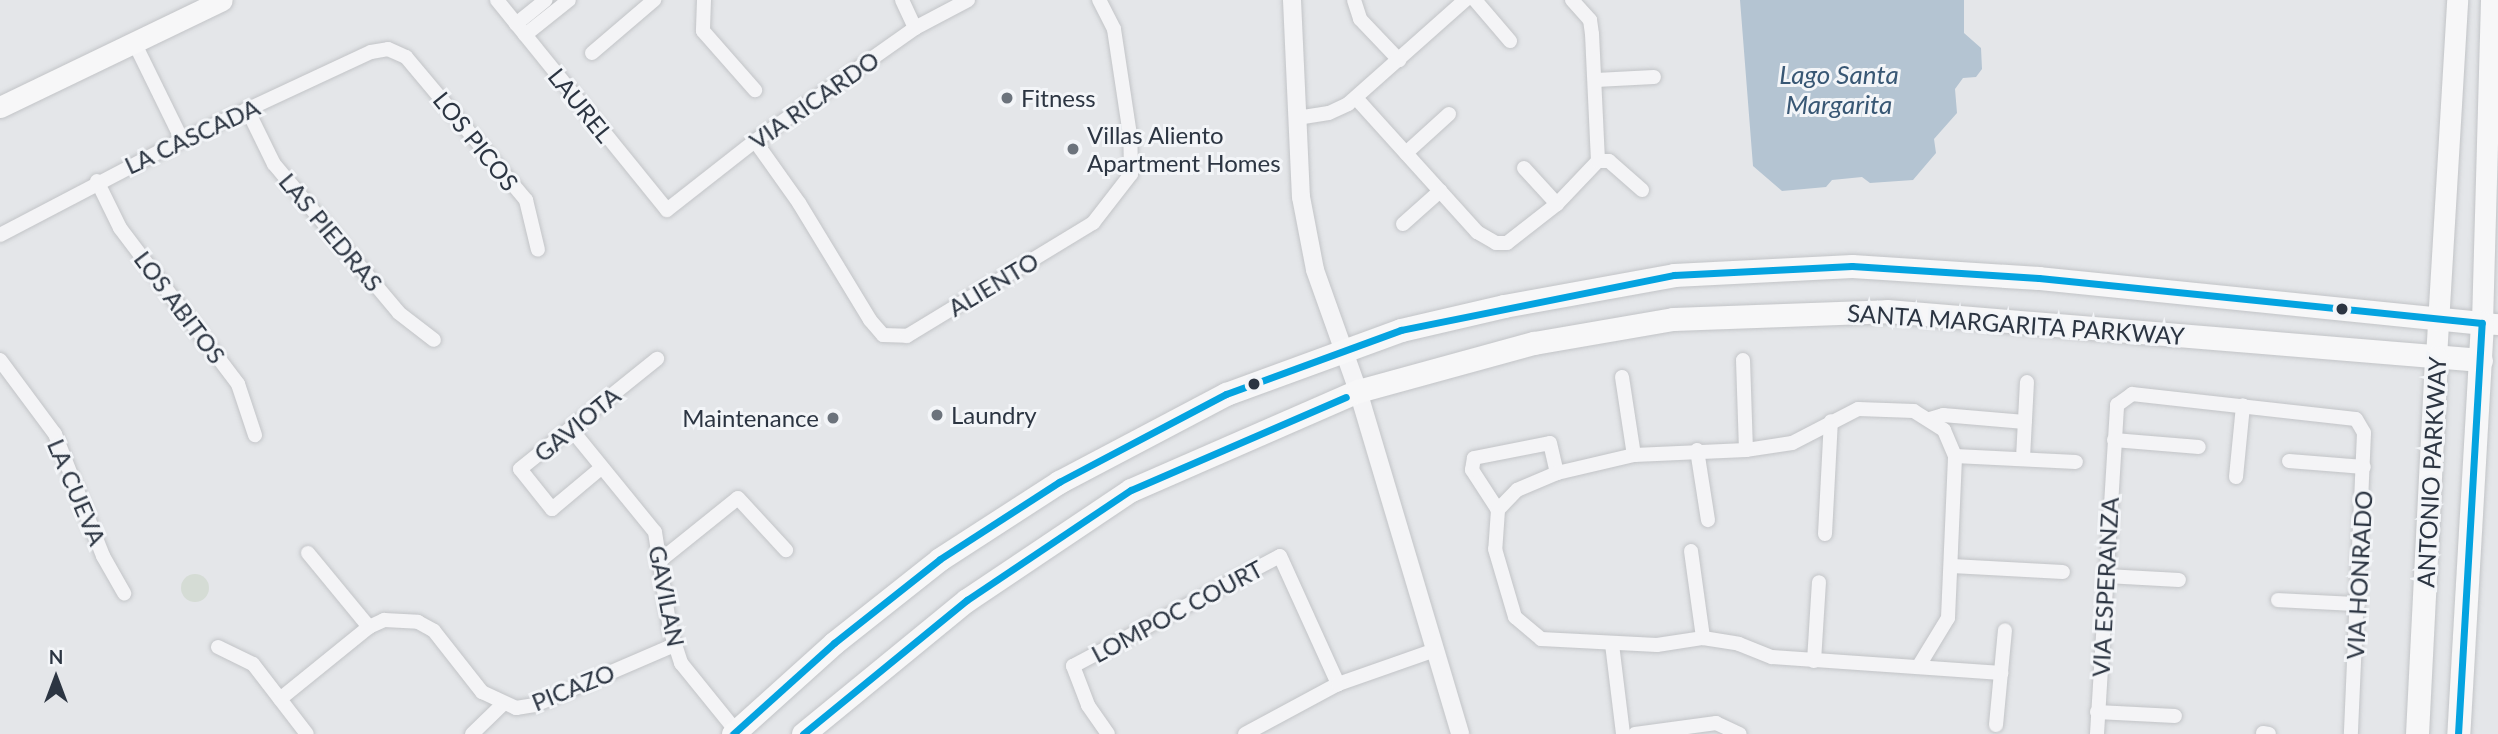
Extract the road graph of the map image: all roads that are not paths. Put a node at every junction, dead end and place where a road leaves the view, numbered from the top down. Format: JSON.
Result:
{"nodes":[{"id":1,"x":222,"y":0,"type":"edge"},
{"id":2,"x":497,"y":0,"type":"edge"},
{"id":3,"x":546,"y":0,"type":"edge"},
{"id":4,"x":569,"y":0,"type":"edge"},
{"id":5,"x":654,"y":0,"type":"edge"},
{"id":6,"x":704,"y":0,"type":"edge"},
{"id":7,"x":902,"y":0,"type":"edge"},
{"id":8,"x":968,"y":0,"type":"edge"},
{"id":9,"x":1099,"y":0,"type":"edge"},
{"id":10,"x":1292,"y":0,"type":"edge"},
{"id":11,"x":1354,"y":0,"type":"edge"},
{"id":12,"x":1475,"y":0,"type":"edge"},
{"id":13,"x":2457,"y":0,"type":"edge"},
{"id":14,"x":2491,"y":0,"type":"edge"},
{"id":15,"x":1456,"y":3,"type":"edge"},
{"id":16,"x":1580,"y":3,"type":"edge"},
{"id":17,"x":915,"y":28,"type":"junction"},
{"id":18,"x":521,"y":30,"type":"junction"},
{"id":19,"x":1510,"y":41,"type":"dead end"},
{"id":20,"x":134,"y":43,"type":"junction"},
{"id":21,"x":388,"y":49,"type":"joint"},
{"id":22,"x":592,"y":52,"type":"dead end"},
{"id":23,"x":1399,"y":60,"type":"junction"},
{"id":24,"x":1654,"y":77,"type":"dead end"},
{"id":25,"x":1596,"y":80,"type":"junction"},
{"id":26,"x":755,"y":90,"type":"dead end"},
{"id":27,"x":1356,"y":99,"type":"junction"},
{"id":28,"x":0,"y":107,"type":"edge"},
{"id":29,"x":2493,"y":107,"type":"edge"},
{"id":30,"x":247,"y":109,"type":"junction"},
{"id":31,"x":1449,"y":114,"type":"dead end"},
{"id":32,"x":1297,"y":118,"type":"junction"},
{"id":33,"x":182,"y":140,"type":"junction"},
{"id":34,"x":755,"y":141,"type":"junction"},
{"id":35,"x":1406,"y":153,"type":"junction"},
{"id":36,"x":1598,"y":161,"type":"junction"},
{"id":37,"x":1524,"y":168,"type":"dead end"},
{"id":38,"x":97,"y":181,"type":"junction"},
{"id":39,"x":1642,"y":190,"type":"dead end"},
{"id":40,"x":1440,"y":191,"type":"junction"},
{"id":41,"x":1557,"y":204,"type":"junction"},
{"id":42,"x":667,"y":210,"type":"joint"},
{"id":43,"x":1403,"y":224,"type":"dead end"},
{"id":44,"x":0,"y":235,"type":"edge"},
{"id":45,"x":538,"y":250,"type":"dead end"},
{"id":46,"x":2438,"y":320,"type":"junction"},
{"id":47,"x":2490,"y":324,"type":"edge"},
{"id":48,"x":434,"y":340,"type":"dead end"},
{"id":49,"x":1343,"y":349,"type":"junction"},
{"id":50,"x":2436,"y":357,"type":"junction"},
{"id":51,"x":657,"y":359,"type":"dead end"},
{"id":52,"x":0,"y":360,"type":"edge"},
{"id":53,"x":1743,"y":360,"type":"dead end"},
{"id":54,"x":2489,"y":361,"type":"edge"},
{"id":55,"x":1622,"y":377,"type":"dead end"},
{"id":56,"x":2027,"y":382,"type":"dead end"},
{"id":57,"x":1358,"y":391,"type":"junction"},
{"id":58,"x":2242,"y":405,"type":"junction"},
{"id":59,"x":1930,"y":419,"type":"junction"},
{"id":60,"x":2356,"y":419,"type":"joint"},
{"id":61,"x":1831,"y":421,"type":"junction"},
{"id":62,"x":2025,"y":422,"type":"junction"},
{"id":63,"x":571,"y":429,"type":"junction"},
{"id":64,"x":255,"y":435,"type":"dead end"},
{"id":65,"x":2114,"y":440,"type":"junction"},
{"id":66,"x":2199,"y":447,"type":"dead end"},
{"id":67,"x":1698,"y":450,"type":"junction"},
{"id":68,"x":1746,"y":450,"type":"junction"},
{"id":69,"x":1633,"y":455,"type":"junction"},
{"id":70,"x":1955,"y":456,"type":"junction"},
{"id":71,"x":2023,"y":458,"type":"junction"},
{"id":72,"x":2289,"y":461,"type":"dead end"},
{"id":73,"x":2076,"y":462,"type":"dead end"},
{"id":74,"x":2364,"y":467,"type":"junction"},
{"id":75,"x":601,"y":468,"type":"junction"},
{"id":76,"x":1557,"y":474,"type":"junction"},
{"id":77,"x":2236,"y":477,"type":"dead end"},
{"id":78,"x":1499,"y":510,"type":"junction"},
{"id":79,"x":1708,"y":520,"type":"dead end"},
{"id":80,"x":1825,"y":534,"type":"dead end"},
{"id":81,"x":786,"y":550,"type":"dead end"},
{"id":82,"x":1691,"y":551,"type":"dead end"},
{"id":83,"x":309,"y":553,"type":"dead end"},
{"id":84,"x":662,"y":559,"type":"junction"},
{"id":85,"x":1952,"y":566,"type":"junction"},
{"id":86,"x":2063,"y":572,"type":"dead end"},
{"id":87,"x":2106,"y":576,"type":"junction"},
{"id":88,"x":2179,"y":580,"type":"dead end"},
{"id":89,"x":1819,"y":582,"type":"dead end"},
{"id":90,"x":124,"y":593,"type":"dead end"},
{"id":91,"x":2278,"y":600,"type":"dead end"},
{"id":92,"x":2358,"y":604,"type":"junction"},
{"id":93,"x":369,"y":627,"type":"junction"},
{"id":94,"x":2005,"y":630,"type":"dead end"},
{"id":95,"x":1703,"y":638,"type":"junction"},
{"id":96,"x":1612,"y":644,"type":"junction"},
{"id":97,"x":674,"y":645,"type":"junction"},
{"id":98,"x":218,"y":647,"type":"dead end"},
{"id":99,"x":1434,"y":650,"type":"junction"},
{"id":100,"x":1814,"y":661,"type":"junction"},
{"id":101,"x":1920,"y":664,"type":"junction"},
{"id":102,"x":2001,"y":673,"type":"junction"},
{"id":103,"x":1338,"y":684,"type":"junction"},
{"id":104,"x":281,"y":699,"type":"junction"},
{"id":105,"x":502,"y":705,"type":"junction"},
{"id":106,"x":2098,"y":712,"type":"junction"},
{"id":107,"x":2175,"y":716,"type":"dead end"},
{"id":108,"x":1996,"y":726,"type":"dead end"},
{"id":109,"x":734,"y":732,"type":"edge"},
{"id":110,"x":474,"y":733,"type":"edge"},
{"id":111,"x":2263,"y":733,"type":"edge"},
{"id":112,"x":307,"y":734,"type":"edge"},
{"id":113,"x":803,"y":734,"type":"edge"},
{"id":114,"x":1108,"y":734,"type":"edge"},
{"id":115,"x":1245,"y":734,"type":"edge"},
{"id":116,"x":1460,"y":734,"type":"edge"},
{"id":117,"x":1623,"y":734,"type":"edge"},
{"id":118,"x":1636,"y":734,"type":"edge"},
{"id":119,"x":1740,"y":734,"type":"edge"},
{"id":120,"x":2096,"y":734,"type":"edge"},
{"id":121,"x":2269,"y":734,"type":"edge"},
{"id":122,"x":2351,"y":734,"type":"edge"},
{"id":123,"x":2417,"y":734,"type":"edge"},
{"id":124,"x":2458,"y":734,"type":"edge"}],
"edges":[{"from":1,"to":20,"type":"main road"},
{"from":2,"to":18,"type":"street","name":"LAUREL"},
{"from":3,"to":18,"type":"street"},
{"from":4,"to":18,"type":"street"},
{"from":5,"to":22,"type":"street"},
{"from":6,"to":26,"type":"street"},
{"from":7,"to":17,"type":"street"},
{"from":8,"to":17,"type":"street","name":"VIA RICARDO"},
{"from":9,"to":34,"type":"street","name":"ALIENTO"},
{"from":10,"to":32,"type":"street"},
{"from":11,"to":23,"type":"street"},
{"from":12,"to":19,"type":"street"},
{"from":13,"to":46,"type":"main road","name":"ANTONIO PARKWAY"},
{"from":14,"to":29,"type":"main road","name":"ANTONIO PARKWAY"},
{"from":15,"to":23,"type":"street"},
{"from":16,"to":25,"type":"street"},
{"from":17,"to":34,"type":"street","name":"VIA RICARDO"},
{"from":18,"to":42,"type":"street","name":"LAUREL"},
{"from":20,"to":28,"type":"main road"},
{"from":20,"to":33,"type":"street"},
{"from":21,"to":30,"type":"street","name":"LA CASCADA"},
{"from":21,"to":45,"type":"street","name":"LOS PICOS"},
{"from":23,"to":27,"type":"street"},
{"from":24,"to":25,"type":"street"},
{"from":25,"to":36,"type":"street"},
{"from":27,"to":32,"type":"street"},
{"from":27,"to":35,"type":"street"},
{"from":29,"to":47,"type":"main road","name":"ANTONIO PARKWAY"},
{"from":30,"to":33,"type":"street","name":"LA CASCADA"},
{"from":30,"to":48,"type":"street","name":"LAS PIEDRAS"},
{"from":31,"to":35,"type":"street"},
{"from":32,"to":49,"type":"street"},
{"from":33,"to":38,"type":"street","name":"LA CASCADA"},
{"from":34,"to":42,"type":"street","name":"VIA RICARDO"},
{"from":35,"to":40,"type":"street"},
{"from":36,"to":39,"type":"street"},
{"from":36,"to":41,"type":"street"},
{"from":37,"to":41,"type":"street"},
{"from":38,"to":44,"type":"street","name":"LA CASCADA"},
{"from":38,"to":64,"type":"street","name":"LOS ABITOS"},
{"from":40,"to":41,"type":"street"},
{"from":40,"to":43,"type":"street"},
{"from":46,"to":47,"type":"main road","name":"SANTA MARGARITA PARKWAY"},
{"from":46,"to":49,"type":"main road","name":"SANTA MARGARITA PARKWAY"},
{"from":46,"to":50,"type":"main road","name":"ANTONIO PARKWAY"},
{"from":47,"to":54,"type":"main road","name":"ANTONIO PARKWAY"},
{"from":49,"to":57,"type":"street"},
{"from":49,"to":109,"type":"main road","name":"SANTA MARGARITA PARKWAY"},
{"from":50,"to":54,"type":"main road","name":"SANTA MARGARITA PARKWAY"},
{"from":50,"to":57,"type":"main road","name":"SANTA MARGARITA PARKWAY"},
{"from":50,"to":123,"type":"main road","name":"ANTONIO PARKWAY"},
{"from":51,"to":63,"type":"street","name":"GAVIOTA"},
{"from":52,"to":90,"type":"street","name":"LA CUEVA"},
{"from":53,"to":68,"type":"street"},
{"from":54,"to":124,"type":"main road","name":"ANTONIO PARKWAY"},
{"from":55,"to":69,"type":"street"},
{"from":56,"to":62,"type":"street"},
{"from":57,"to":99,"type":"street"},
{"from":57,"to":113,"type":"main road","name":"SANTA MARGARITA PARKWAY"},
{"from":58,"to":60,"type":"street","name":"VIA ESPERANZA"},
{"from":58,"to":65,"type":"street","name":"VIA ESPERANZA"},
{"from":58,"to":77,"type":"street"},
{"from":59,"to":61,"type":"street"},
{"from":59,"to":62,"type":"street"},
{"from":59,"to":70,"type":"street"},
{"from":60,"to":74,"type":"street","name":"VIA HONRADO"},
{"from":61,"to":68,"type":"street"},
{"from":61,"to":80,"type":"street"},
{"from":62,"to":71,"type":"street"},
{"from":63,"to":75,"type":"street","name":"GAVILAN"},
{"from":63,"to":75,"type":"street","name":"GAVIOTA"},
{"from":65,"to":66,"type":"street"},
{"from":65,"to":87,"type":"street","name":"VIA ESPERANZA"},
{"from":67,"to":68,"type":"street"},
{"from":67,"to":69,"type":"street"},
{"from":67,"to":79,"type":"street"},
{"from":69,"to":76,"type":"street"},
{"from":70,"to":71,"type":"street"},
{"from":70,"to":85,"type":"street"},
{"from":71,"to":73,"type":"street"},
{"from":72,"to":74,"type":"street"},
{"from":74,"to":92,"type":"street","name":"VIA HONRADO"},
{"from":75,"to":84,"type":"street","name":"GAVILAN"},
{"from":76,"to":78,"type":"street"},
{"from":76,"to":78,"type":"street"},
{"from":78,"to":96,"type":"street"},
{"from":81,"to":84,"type":"street"},
{"from":82,"to":95,"type":"street"},
{"from":83,"to":93,"type":"street"},
{"from":84,"to":97,"type":"street","name":"GAVILAN"},
{"from":85,"to":86,"type":"street"},
{"from":85,"to":101,"type":"street"},
{"from":87,"to":88,"type":"street"},
{"from":87,"to":106,"type":"street","name":"VIA ESPERANZA"},
{"from":89,"to":100,"type":"street"},
{"from":91,"to":92,"type":"street"},
{"from":92,"to":122,"type":"street","name":"VIA HONRADO"},
{"from":93,"to":104,"type":"street","name":"PICAZO"},
{"from":93,"to":105,"type":"street","name":"PICAZO"},
{"from":94,"to":102,"type":"street"},
{"from":95,"to":96,"type":"street"},
{"from":95,"to":100,"type":"street"},
{"from":96,"to":117,"type":"street"},
{"from":97,"to":105,"type":"street","name":"PICAZO"},
{"from":97,"to":109,"type":"street","name":"GAVILAN"},
{"from":98,"to":104,"type":"street"},
{"from":99,"to":103,"type":"street"},
{"from":99,"to":116,"type":"street"},
{"from":100,"to":101,"type":"street"},
{"from":101,"to":102,"type":"street"},
{"from":102,"to":108,"type":"street"},
{"from":103,"to":114,"type":"street","name":"LOMPOC COURT"},
{"from":103,"to":115,"type":"street"},
{"from":104,"to":112,"type":"street"},
{"from":105,"to":110,"type":"street"},
{"from":106,"to":107,"type":"street"},
{"from":106,"to":120,"type":"street","name":"VIA ESPERANZA"},
{"from":111,"to":121,"type":"street"},
{"from":118,"to":119,"type":"street"}]}
